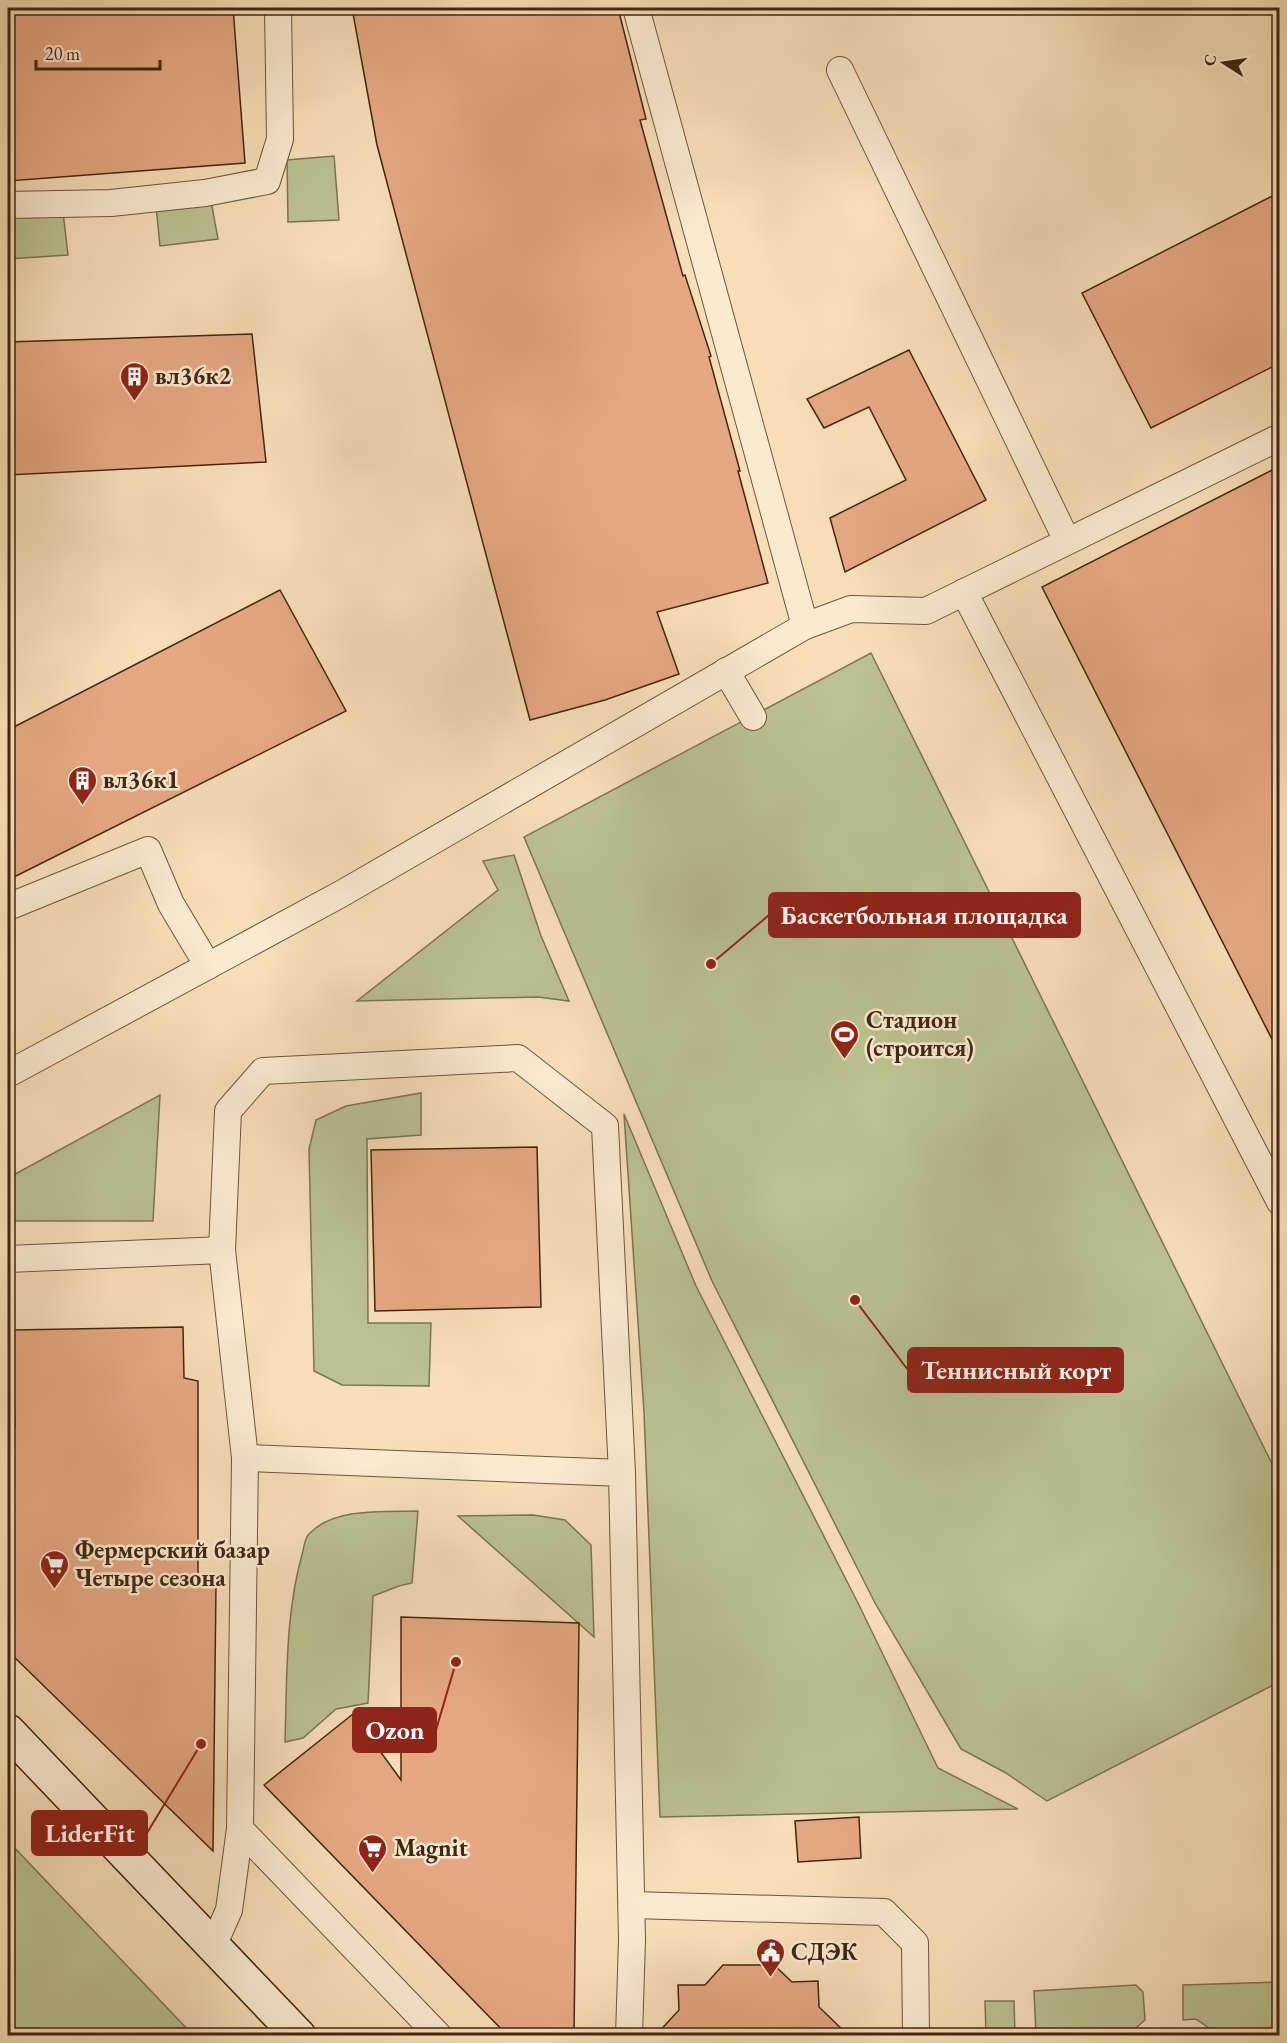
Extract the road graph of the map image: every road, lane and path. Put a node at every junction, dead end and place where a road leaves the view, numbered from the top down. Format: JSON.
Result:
{"nodes":[{"id":1,"x":278,"y":8,"type":"edge"},
{"id":2,"x":636,"y":8,"type":"edge"},
{"id":3,"x":840,"y":70,"type":"dead end"},
{"id":4,"x":8,"y":205,"type":"edge"},
{"id":5,"x":1280,"y":437,"type":"edge"},
{"id":6,"x":1067,"y":542,"type":"junction"},
{"id":7,"x":964,"y":592,"type":"junction"},
{"id":8,"x":805,"y":626,"type":"junction"},
{"id":9,"x":726,"y":671,"type":"junction"},
{"id":10,"x":753,"y":717,"type":"dead end"},
{"id":11,"x":8,"y":907,"type":"edge"},
{"id":12,"x":208,"y":966,"type":"junction"},
{"id":13,"x":8,"y":1074,"type":"edge"},
{"id":14,"x":1280,"y":1202,"type":"edge"},
{"id":15,"x":222,"y":1250,"type":"junction"},
{"id":16,"x":8,"y":1259,"type":"edge"},
{"id":17,"x":245,"y":1458,"type":"junction"},
{"id":18,"x":622,"y":1473,"type":"junction"},
{"id":19,"x":8,"y":1731,"type":"edge"},
{"id":20,"x":240,"y":1829,"type":"junction"},
{"id":21,"x":632,"y":1905,"type":"junction"},
{"id":22,"x":213,"y":1946,"type":"junction"},
{"id":23,"x":299,"y":2036,"type":"edge"},
{"id":24,"x":439,"y":2036,"type":"edge"},
{"id":25,"x":629,"y":2036,"type":"edge"},
{"id":26,"x":916,"y":2036,"type":"edge"}],
"edges":[{"from":1,"to":4,"type":"lane"},
{"from":2,"to":8,"type":"lane"},
{"from":3,"to":6,"type":"lane"},
{"from":5,"to":6,"type":"lane"},
{"from":6,"to":7,"type":"lane"},
{"from":7,"to":8,"type":"lane"},
{"from":7,"to":14,"type":"lane"},
{"from":8,"to":9,"type":"lane"},
{"from":9,"to":10,"type":"lane"},
{"from":9,"to":12,"type":"lane"},
{"from":11,"to":12,"type":"lane"},
{"from":12,"to":13,"type":"lane"},
{"from":15,"to":16,"type":"lane"},
{"from":15,"to":17,"type":"lane"},
{"from":15,"to":18,"type":"lane"},
{"from":17,"to":18,"type":"lane"},
{"from":17,"to":20,"type":"lane"},
{"from":18,"to":21,"type":"lane"},
{"from":19,"to":22,"type":"street"},
{"from":20,"to":22,"type":"lane"},
{"from":20,"to":24,"type":"lane"},
{"from":21,"to":25,"type":"lane"},
{"from":21,"to":26,"type":"lane"},
{"from":22,"to":23,"type":"street"}]}
